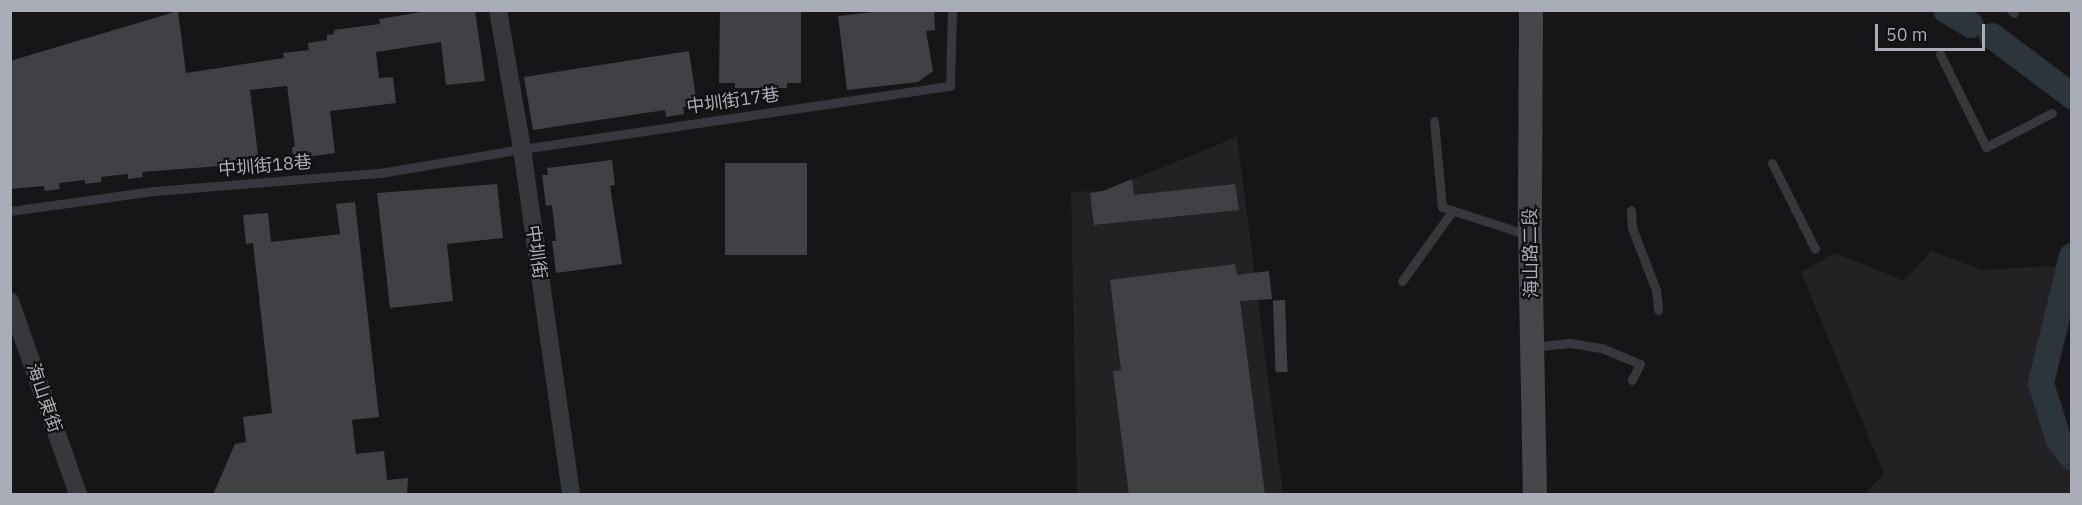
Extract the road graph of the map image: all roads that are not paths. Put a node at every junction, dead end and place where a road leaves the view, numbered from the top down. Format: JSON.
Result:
{"nodes":[{"id":1,"x":498,"y":10,"type":"edge"},
{"id":2,"x":951,"y":10,"type":"edge"},
{"id":3,"x":1531,"y":10,"type":"edge"},
{"id":4,"x":1940,"y":54,"type":"dead end"},
{"id":5,"x":2052,"y":113,"type":"dead end"},
{"id":6,"x":1434,"y":121,"type":"dead end"},
{"id":7,"x":522,"y":149,"type":"junction"},
{"id":8,"x":1772,"y":163,"type":"dead end"},
{"id":9,"x":1453,"y":210,"type":"junction"},
{"id":10,"x":1631,"y":210,"type":"dead end"},
{"id":11,"x":10,"y":211,"type":"edge"},
{"id":12,"x":1530,"y":236,"type":"junction"},
{"id":13,"x":1815,"y":249,"type":"dead end"},
{"id":14,"x":1402,"y":281,"type":"dead end"},
{"id":15,"x":10,"y":301,"type":"edge"},
{"id":16,"x":1658,"y":310,"type":"dead end"},
{"id":17,"x":1532,"y":347,"type":"junction"},
{"id":18,"x":1632,"y":380,"type":"dead end"},
{"id":19,"x":78,"y":495,"type":"edge"},
{"id":20,"x":571,"y":495,"type":"edge"},
{"id":21,"x":1535,"y":495,"type":"edge"}],
"edges":[{"from":1,"to":7,"type":"street","name":"中圳街"},
{"from":2,"to":7,"type":"lane","name":"中圳街17巷"},
{"from":3,"to":12,"type":"main road","name":"海山路二段"},
{"from":4,"to":5,"type":"lane"},
{"from":6,"to":9,"type":"lane"},
{"from":7,"to":11,"type":"lane","name":"中圳街18巷"},
{"from":7,"to":20,"type":"street","name":"中圳街"},
{"from":8,"to":13,"type":"lane"},
{"from":9,"to":12,"type":"lane"},
{"from":9,"to":14,"type":"lane"},
{"from":10,"to":16,"type":"lane"},
{"from":12,"to":17,"type":"main road","name":"海山路二段"},
{"from":15,"to":19,"type":"street","name":"海山東街"},
{"from":17,"to":18,"type":"lane"},
{"from":17,"to":21,"type":"main road","name":"海山路二段"}]}
